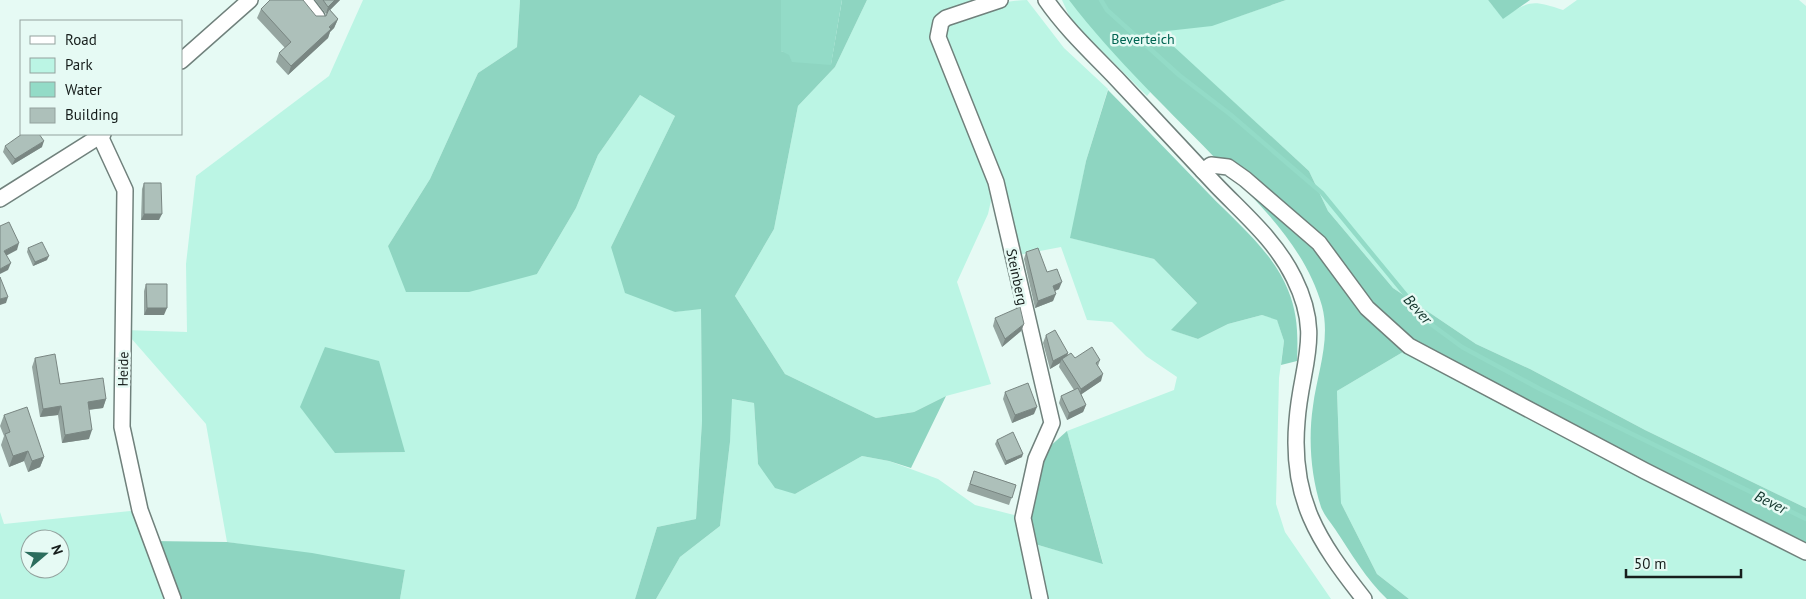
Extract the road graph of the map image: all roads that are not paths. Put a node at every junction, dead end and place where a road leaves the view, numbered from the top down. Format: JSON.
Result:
{"nodes":[{"id":1,"x":250,"y":0,"type":"edge"},
{"id":2,"x":304,"y":0,"type":"edge"},
{"id":3,"x":1000,"y":0,"type":"edge"},
{"id":4,"x":1046,"y":0,"type":"edge"},
{"id":5,"x":317,"y":16,"type":"edge"},
{"id":6,"x":182,"y":60,"type":"edge"},
{"id":7,"x":101,"y":135,"type":"edge"},
{"id":8,"x":1203,"y":171,"type":"junction"},
{"id":9,"x":0,"y":199,"type":"edge"},
{"id":10,"x":1806,"y":552,"type":"edge"},
{"id":11,"x":173,"y":599,"type":"edge"},
{"id":12,"x":1040,"y":599,"type":"edge"},
{"id":13,"x":1364,"y":599,"type":"edge"}],
"edges":[{"from":1,"to":6,"type":"street"},
{"from":2,"to":5,"type":"street"},
{"from":3,"to":12,"type":"street","name":"Steinberg"},
{"from":4,"to":8,"type":"street"},
{"from":7,"to":9,"type":"street","name":"Heide"},
{"from":7,"to":11,"type":"street","name":"Heide"},
{"from":8,"to":10,"type":"street"},
{"from":8,"to":13,"type":"street"}]}
